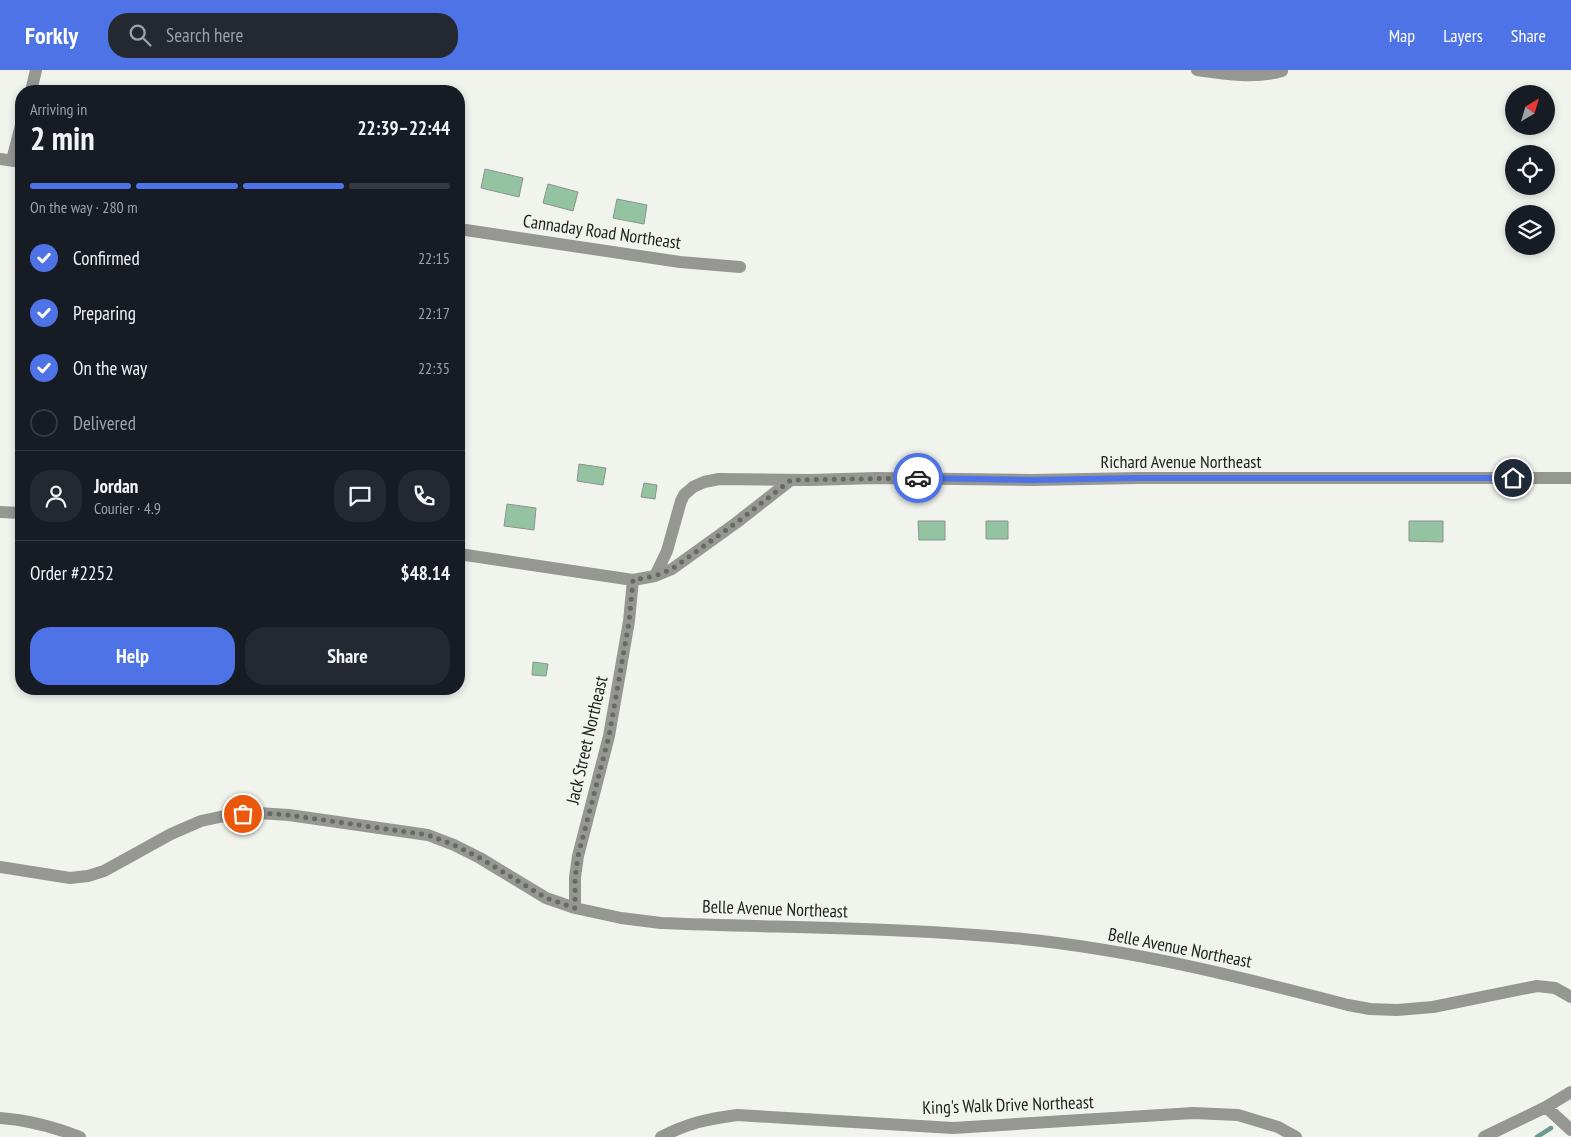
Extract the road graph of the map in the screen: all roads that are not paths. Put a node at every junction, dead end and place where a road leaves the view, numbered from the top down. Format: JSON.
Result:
{"nodes":[{"id":1,"x":36,"y":70,"type":"edge"},
{"id":2,"x":1197,"y":70,"type":"edge"},
{"id":3,"x":1282,"y":71,"type":"edge"},
{"id":4,"x":32,"y":85,"type":"edge"},
{"id":5,"x":15,"y":146,"type":"edge"},
{"id":6,"x":11,"y":160,"type":"edge"},
{"id":7,"x":465,"y":230,"type":"edge"},
{"id":8,"x":740,"y":267,"type":"dead end"},
{"id":9,"x":1571,"y":478,"type":"edge"},
{"id":10,"x":791,"y":480,"type":"junction"},
{"id":11,"x":0,"y":512,"type":"edge"},
{"id":12,"x":15,"y":513,"type":"edge"},
{"id":13,"x":465,"y":555,"type":"edge"},
{"id":14,"x":655,"y":576,"type":"junction"},
{"id":15,"x":633,"y":580,"type":"junction"},
{"id":16,"x":0,"y":867,"type":"edge"},
{"id":17,"x":575,"y":908,"type":"junction"},
{"id":18,"x":1571,"y":997,"type":"edge"},
{"id":19,"x":1571,"y":1092,"type":"edge"},
{"id":20,"x":1546,"y":1107,"type":"junction"},
{"id":21,"x":0,"y":1118,"type":"edge"},
{"id":22,"x":1571,"y":1130,"type":"edge"},
{"id":23,"x":80,"y":1137,"type":"edge"},
{"id":24,"x":661,"y":1137,"type":"edge"},
{"id":25,"x":1296,"y":1137,"type":"edge"},
{"id":26,"x":1484,"y":1137,"type":"edge"}],
"edges":[{"from":1,"to":4,"type":"street"},
{"from":2,"to":3,"type":"street"},
{"from":5,"to":6,"type":"street"},
{"from":7,"to":8,"type":"street","name":"Cannaday Road Northeast"},
{"from":9,"to":10,"type":"street","name":"Richard Avenue Northeast"},
{"from":10,"to":14,"type":"street"},
{"from":10,"to":14,"type":"street","name":"Richard Avenue Northeast"},
{"from":11,"to":12,"type":"street"},
{"from":13,"to":15,"type":"street"},
{"from":14,"to":15,"type":"street"},
{"from":15,"to":17,"type":"street","name":"Jack Street Northeast"},
{"from":16,"to":17,"type":"street","name":"Belle Avenue Northeast"},
{"from":17,"to":18,"type":"street","name":"Belle Avenue Northeast"},
{"from":19,"to":20,"type":"street"},
{"from":20,"to":22,"type":"street"},
{"from":20,"to":26,"type":"street"},
{"from":21,"to":23,"type":"street"},
{"from":24,"to":25,"type":"street","name":"King's Walk Drive Northeast"}]}
